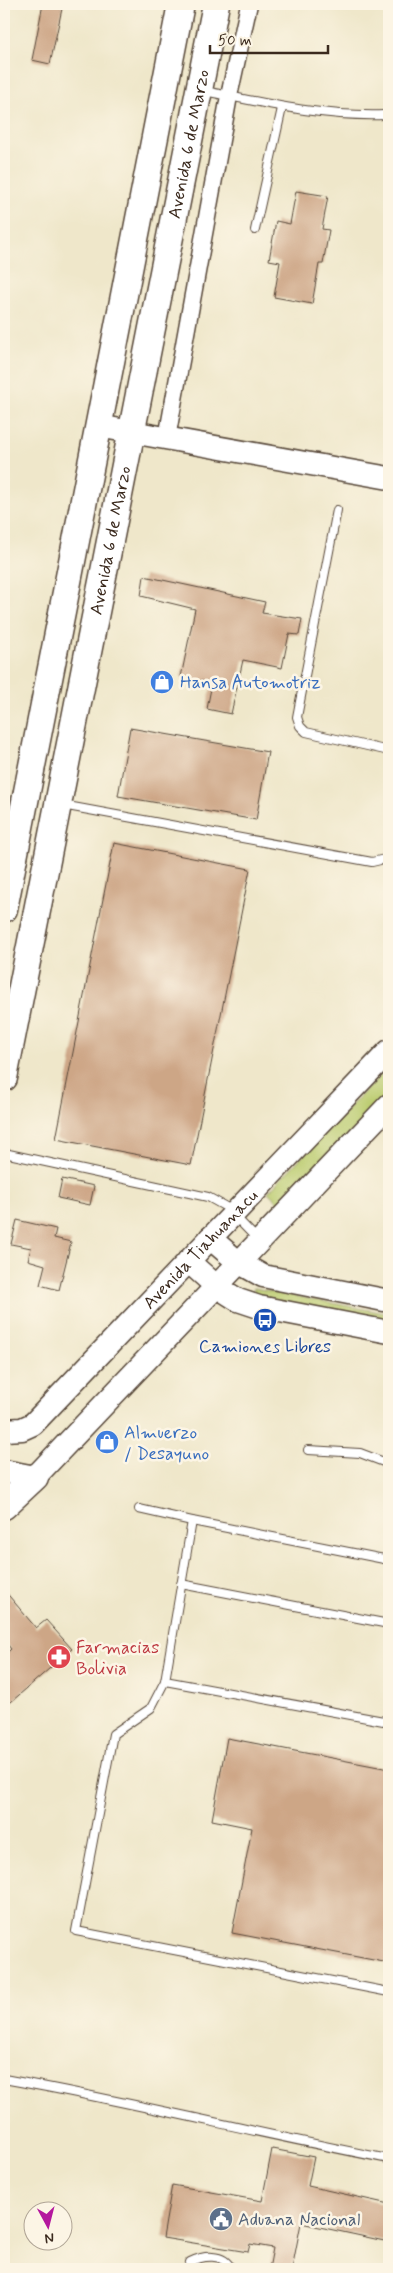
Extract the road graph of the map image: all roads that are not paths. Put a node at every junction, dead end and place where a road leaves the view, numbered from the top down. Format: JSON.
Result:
{"nodes":[{"id":1,"x":181,"y":4,"type":"edge"},
{"id":2,"x":216,"y":4,"type":"edge"},
{"id":3,"x":249,"y":4,"type":"edge"},
{"id":4,"x":199,"y":91,"type":"junction"},
{"id":5,"x":229,"y":96,"type":"junction"},
{"id":6,"x":282,"y":108,"type":"junction"},
{"id":7,"x":384,"y":115,"type":"dead end"},
{"id":8,"x":255,"y":230,"type":"dead end"},
{"id":9,"x":98,"y":426,"type":"junction"},
{"id":10,"x":132,"y":432,"type":"junction"},
{"id":11,"x":167,"y":438,"type":"junction"},
{"id":12,"x":389,"y":478,"type":"edge"},
{"id":13,"x":337,"y":510,"type":"dead end"},
{"id":14,"x":389,"y":751,"type":"edge"},
{"id":15,"x":58,"y":804,"type":"junction"},
{"id":16,"x":389,"y":858,"type":"edge"},
{"id":17,"x":4,"y":909,"type":"edge"},
{"id":18,"x":389,"y":1051,"type":"edge"},
{"id":19,"x":4,"y":1078,"type":"edge"},
{"id":20,"x":389,"y":1105,"type":"edge"},
{"id":21,"x":4,"y":1153,"type":"edge"},
{"id":22,"x":232,"y":1214,"type":"junction"},
{"id":23,"x":210,"y":1238,"type":"junction"},
{"id":24,"x":258,"y":1241,"type":"junction"},
{"id":25,"x":188,"y":1261,"type":"junction"},
{"id":26,"x":238,"y":1262,"type":"junction"},
{"id":27,"x":216,"y":1286,"type":"junction"},
{"id":28,"x":389,"y":1301,"type":"edge"},
{"id":29,"x":389,"y":1332,"type":"edge"},
{"id":30,"x":4,"y":1430,"type":"edge"},
{"id":31,"x":308,"y":1450,"type":"dead end"},
{"id":32,"x":389,"y":1464,"type":"edge"},
{"id":33,"x":4,"y":1471,"type":"edge"},
{"id":34,"x":35,"y":1476,"type":"junction"},
{"id":35,"x":4,"y":1506,"type":"edge"},
{"id":36,"x":139,"y":1509,"type":"dead end"},
{"id":37,"x":192,"y":1521,"type":"junction"},
{"id":38,"x":389,"y":1560,"type":"edge"},
{"id":39,"x":181,"y":1584,"type":"junction"},
{"id":40,"x":389,"y":1624,"type":"edge"},
{"id":41,"x":165,"y":1681,"type":"junction"},
{"id":42,"x":389,"y":1722,"type":"edge"},
{"id":43,"x":389,"y":1992,"type":"edge"},
{"id":44,"x":4,"y":2079,"type":"edge"},
{"id":45,"x":389,"y":2159,"type":"edge"},
{"id":46,"x":188,"y":2269,"type":"edge"},
{"id":47,"x":231,"y":2269,"type":"edge"}],
"edges":[{"from":1,"to":9,"type":"highway","name":"Avenida 6 de Marzo"},
{"from":2,"to":4,"type":"highway","name":"Avenida 6 de Marzo"},
{"from":3,"to":5,"type":"street"},
{"from":4,"to":5,"type":"lane"},
{"from":4,"to":10,"type":"highway","name":"Avenida 6 de Marzo"},
{"from":5,"to":6,"type":"lane"},
{"from":5,"to":11,"type":"street"},
{"from":6,"to":7,"type":"lane"},
{"from":6,"to":8,"type":"lane"},
{"from":9,"to":10,"type":"main road"},
{"from":9,"to":17,"type":"highway","name":"Avenida 6 de Marzo"},
{"from":10,"to":11,"type":"main road"},
{"from":10,"to":15,"type":"highway","name":"Avenida 6 de Marzo"},
{"from":11,"to":12,"type":"main road"},
{"from":13,"to":14,"type":"lane"},
{"from":15,"to":16,"type":"lane"},
{"from":15,"to":19,"type":"highway","name":"Avenida 6 de Marzo"},
{"from":18,"to":22,"type":"main road","name":"Avenida Tiahuanacu"},
{"from":20,"to":24,"type":"main road"},
{"from":21,"to":22,"type":"lane"},
{"from":22,"to":23,"type":"main road","name":"Avenida Tiahuanacu"},
{"from":22,"to":24,"type":"lane"},
{"from":23,"to":25,"type":"main road","name":"Avenida Tiahuanacu"},
{"from":23,"to":26,"type":"main road"},
{"from":24,"to":26,"type":"main road"},
{"from":25,"to":27,"type":"main road"},
{"from":25,"to":30,"type":"main road","name":"Avenida Tiahuanacu"},
{"from":26,"to":27,"type":"main road"},
{"from":26,"to":28,"type":"main road"},
{"from":27,"to":29,"type":"main road"},
{"from":27,"to":34,"type":"main road"},
{"from":31,"to":32,"type":"lane"},
{"from":33,"to":34,"type":"main road"},
{"from":34,"to":35,"type":"highway"},
{"from":36,"to":37,"type":"lane"},
{"from":37,"to":38,"type":"lane"},
{"from":37,"to":39,"type":"lane"},
{"from":39,"to":40,"type":"lane"},
{"from":39,"to":41,"type":"lane"},
{"from":41,"to":42,"type":"lane"},
{"from":41,"to":43,"type":"lane"},
{"from":44,"to":45,"type":"lane"},
{"from":46,"to":47,"type":"lane"}]}
